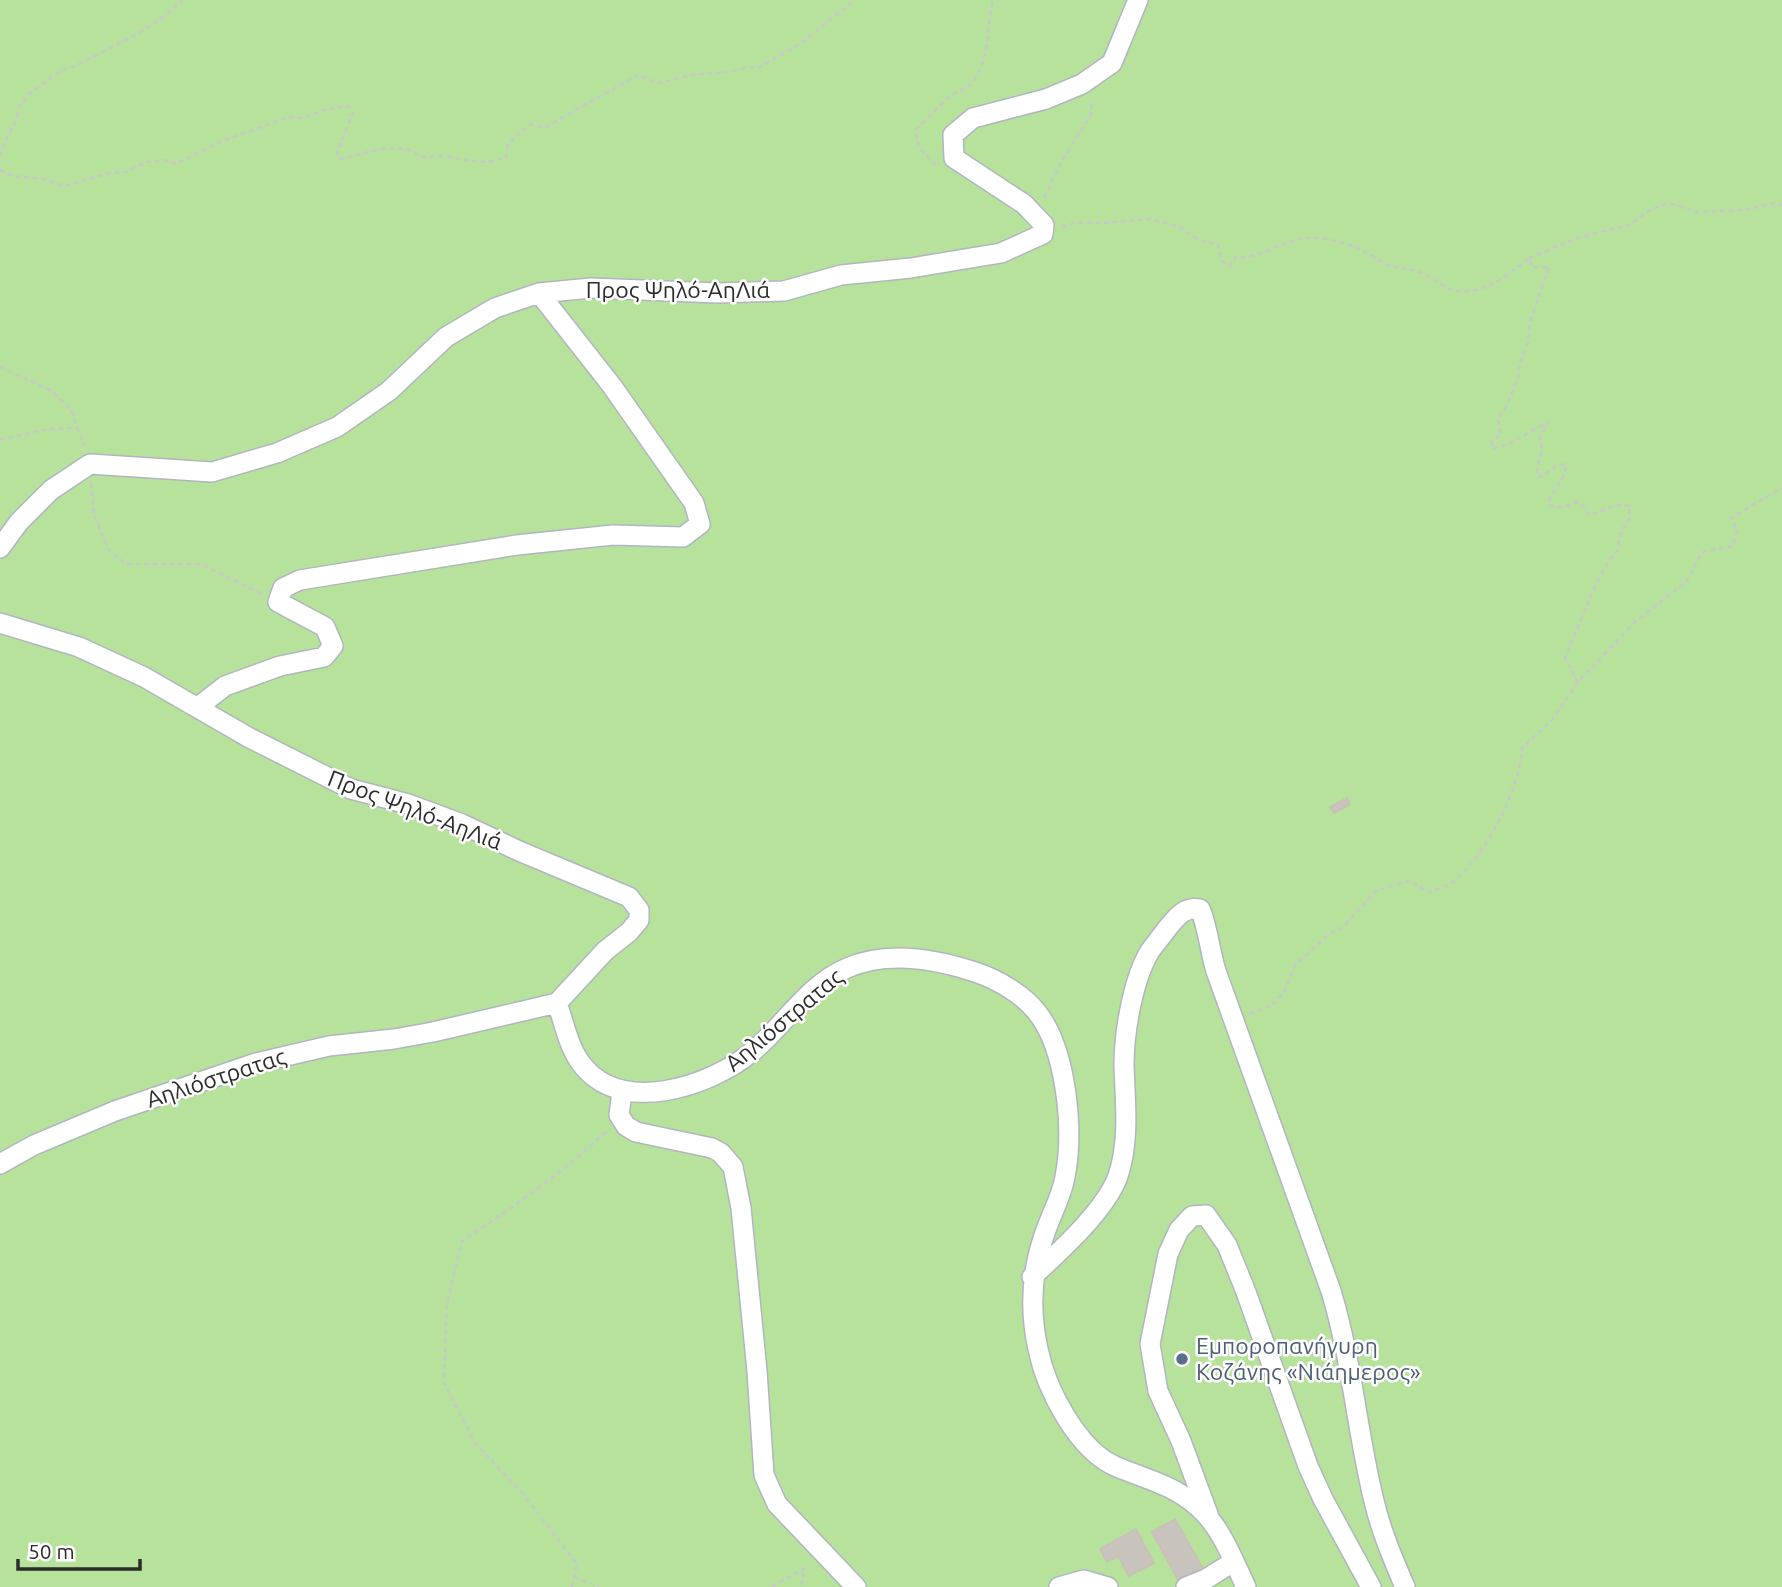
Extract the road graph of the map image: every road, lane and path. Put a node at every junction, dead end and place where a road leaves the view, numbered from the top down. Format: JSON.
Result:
{"nodes":[{"id":1,"x":182,"y":0,"type":"edge"},
{"id":2,"x":855,"y":0,"type":"edge"},
{"id":3,"x":993,"y":0,"type":"edge"},
{"id":4,"x":1138,"y":0,"type":"edge"},
{"id":5,"x":1082,"y":84,"type":"junction"},
{"id":6,"x":0,"y":156,"type":"edge"},
{"id":7,"x":954,"y":158,"type":"junction"},
{"id":8,"x":0,"y":170,"type":"edge"},
{"id":9,"x":1050,"y":204,"type":"dead end"},
{"id":10,"x":1782,"y":205,"type":"edge"},
{"id":11,"x":1050,"y":226,"type":"junction"},
{"id":12,"x":1529,"y":258,"type":"junction"},
{"id":13,"x":539,"y":293,"type":"junction"},
{"id":14,"x":0,"y":367,"type":"edge"},
{"id":15,"x":76,"y":428,"type":"junction"},
{"id":16,"x":0,"y":440,"type":"edge"},
{"id":17,"x":90,"y":464,"type":"junction"},
{"id":18,"x":1782,"y":488,"type":"edge"},
{"id":19,"x":0,"y":548,"type":"edge"},
{"id":20,"x":278,"y":602,"type":"junction"},
{"id":21,"x":0,"y":623,"type":"edge"},
{"id":22,"x":1578,"y":682,"type":"junction"},
{"id":23,"x":198,"y":707,"type":"junction"},
{"id":24,"x":557,"y":1003,"type":"junction"},
{"id":25,"x":1233,"y":1020,"type":"junction"},
{"id":26,"x":622,"y":1092,"type":"junction"},
{"id":27,"x":621,"y":1118,"type":"junction"},
{"id":28,"x":0,"y":1164,"type":"edge"},
{"id":29,"x":1032,"y":1277,"type":"junction"},
{"id":30,"x":1209,"y":1518,"type":"junction"},
{"id":31,"x":1234,"y":1562,"type":"junction"},
{"id":32,"x":574,"y":1577,"type":"junction"},
{"id":33,"x":1403,"y":1581,"type":"edge"},
{"id":34,"x":572,"y":1587,"type":"edge"},
{"id":35,"x":599,"y":1587,"type":"edge"},
{"id":36,"x":772,"y":1587,"type":"edge"},
{"id":37,"x":801,"y":1587,"type":"edge"},
{"id":38,"x":856,"y":1587,"type":"edge"},
{"id":39,"x":1059,"y":1587,"type":"edge"},
{"id":40,"x":1108,"y":1587,"type":"edge"},
{"id":41,"x":1186,"y":1587,"type":"edge"},
{"id":42,"x":1247,"y":1587,"type":"edge"},
{"id":43,"x":1372,"y":1587,"type":"edge"}],
"edges":[{"from":1,"to":6,"type":"path"},
{"from":2,"to":8,"type":"path"},
{"from":3,"to":7,"type":"path"},
{"from":4,"to":5,"type":"street"},
{"from":5,"to":7,"type":"street"},
{"from":5,"to":9,"type":"path"},
{"from":7,"to":11,"type":"street"},
{"from":10,"to":12,"type":"path"},
{"from":11,"to":12,"type":"path"},
{"from":11,"to":13,"type":"street","name":"Προς Ψηλό-ΑηΛιά"},
{"from":12,"to":22,"type":"path"},
{"from":13,"to":17,"type":"street","name":"Προς Ψηλό-ΑηΛιά"},
{"from":13,"to":20,"type":"street"},
{"from":14,"to":15,"type":"path"},
{"from":15,"to":16,"type":"path"},
{"from":15,"to":17,"type":"path"},
{"from":17,"to":19,"type":"street"},
{"from":17,"to":20,"type":"path"},
{"from":18,"to":22,"type":"path"},
{"from":20,"to":23,"type":"street"},
{"from":21,"to":23,"type":"street","name":"Προς Ψηλό-ΑηΛιά"},
{"from":22,"to":25,"type":"path"},
{"from":23,"to":24,"type":"street","name":"Προς Ψηλό-ΑηΛιά"},
{"from":24,"to":26,"type":"street"},
{"from":24,"to":28,"type":"street","name":"Αηλιόστρατας"},
{"from":25,"to":29,"type":"street"},
{"from":25,"to":33,"type":"street"},
{"from":26,"to":27,"type":"street"},
{"from":26,"to":29,"type":"street","name":"Αηλιόστρατας"},
{"from":27,"to":32,"type":"path"},
{"from":27,"to":38,"type":"street"},
{"from":29,"to":30,"type":"street","name":"Αηλιόστρατας"},
{"from":30,"to":31,"type":"street","name":"Αηλιόστρατας"},
{"from":30,"to":43,"type":"street"},
{"from":31,"to":41,"type":"street"},
{"from":31,"to":42,"type":"street","name":"Αηλιόστρατας"},
{"from":32,"to":34,"type":"path"},
{"from":32,"to":35,"type":"path"},
{"from":33,"to":43,"type":"street"},
{"from":36,"to":37,"type":"path"},
{"from":39,"to":40,"type":"street"}]}
